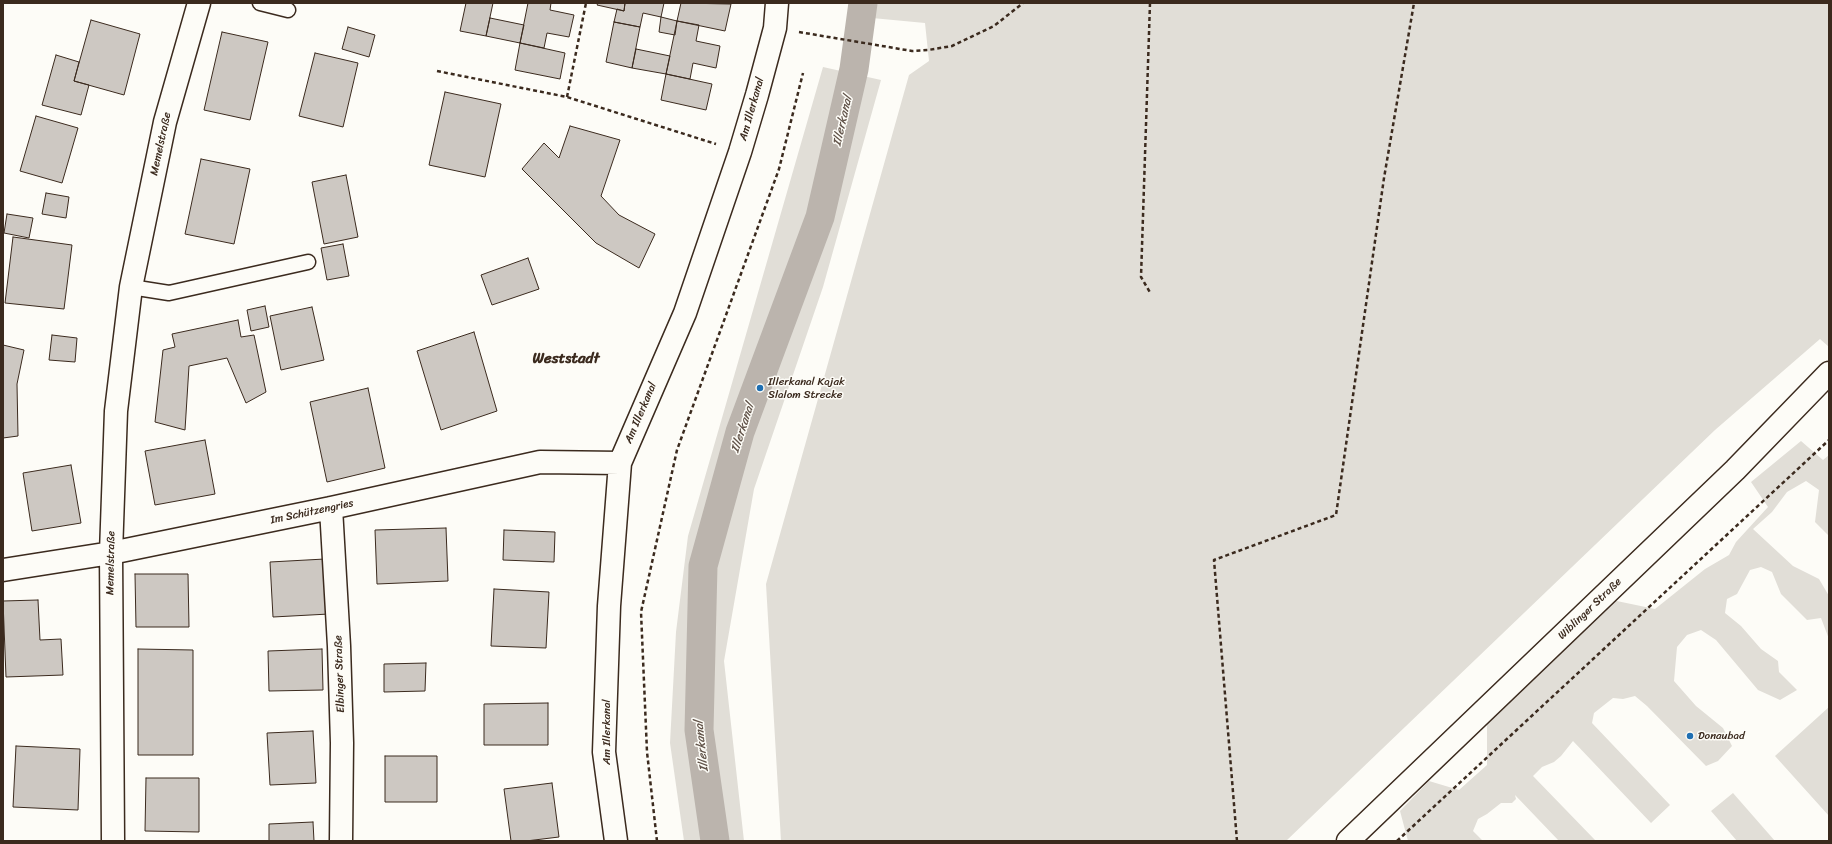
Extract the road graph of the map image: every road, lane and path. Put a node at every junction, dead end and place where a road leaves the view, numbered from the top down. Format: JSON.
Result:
{"nodes":[{"id":1,"x":199,"y":3,"type":"edge"},
{"id":2,"x":260,"y":3,"type":"edge"},
{"id":3,"x":586,"y":3,"type":"edge"},
{"id":4,"x":777,"y":3,"type":"edge"},
{"id":5,"x":1023,"y":3,"type":"edge"},
{"id":6,"x":1150,"y":3,"type":"edge"},
{"id":7,"x":1414,"y":3,"type":"edge"},
{"id":8,"x":288,"y":10,"type":"dead end"},
{"id":9,"x":808,"y":33,"type":"dead end"},
{"id":10,"x":437,"y":71,"type":"dead end"},
{"id":11,"x":803,"y":73,"type":"dead end"},
{"id":12,"x":567,"y":97,"type":"junction"},
{"id":13,"x":740,"y":152,"type":"junction"},
{"id":14,"x":308,"y":262,"type":"dead end"},
{"id":15,"x":131,"y":287,"type":"junction"},
{"id":16,"x":1151,"y":294,"type":"dead end"},
{"id":17,"x":1827,"y":379,"type":"edge"},
{"id":18,"x":1829,"y":440,"type":"edge"},
{"id":19,"x":620,"y":463,"type":"junction"},
{"id":20,"x":331,"y":508,"type":"junction"},
{"id":21,"x":111,"y":553,"type":"junction"},
{"id":22,"x":3,"y":570,"type":"edge"},
{"id":23,"x":113,"y":841,"type":"edge"},
{"id":24,"x":341,"y":841,"type":"edge"},
{"id":25,"x":616,"y":841,"type":"edge"},
{"id":26,"x":657,"y":841,"type":"edge"},
{"id":27,"x":1237,"y":841,"type":"edge"},
{"id":28,"x":1348,"y":841,"type":"edge"},
{"id":29,"x":1398,"y":841,"type":"edge"}],
"edges":[{"from":1,"to":15,"type":"street","name":"Memelstraße"},
{"from":2,"to":8,"type":"lane"},
{"from":3,"to":12,"type":"path"},
{"from":4,"to":13,"type":"street","name":"Am Illerkanal"},
{"from":5,"to":9,"type":"path"},
{"from":6,"to":16,"type":"path"},
{"from":7,"to":27,"type":"path"},
{"from":10,"to":12,"type":"path"},
{"from":11,"to":26,"type":"path"},
{"from":12,"to":13,"type":"path"},
{"from":13,"to":19,"type":"street","name":"Am Illerkanal"},
{"from":14,"to":15,"type":"lane"},
{"from":15,"to":21,"type":"street","name":"Memelstraße"},
{"from":17,"to":28,"type":"street","name":"Wiblinger Straße"},
{"from":18,"to":29,"type":"path"},
{"from":19,"to":20,"type":"street","name":"Im Schützengries"},
{"from":19,"to":25,"type":"street","name":"Am Illerkanal"},
{"from":20,"to":21,"type":"street","name":"Im Schützengries"},
{"from":20,"to":24,"type":"street","name":"Elbinger Straße"},
{"from":21,"to":22,"type":"street","name":"Im Schützengries"},
{"from":21,"to":23,"type":"street","name":"Memelstraße"}]}
